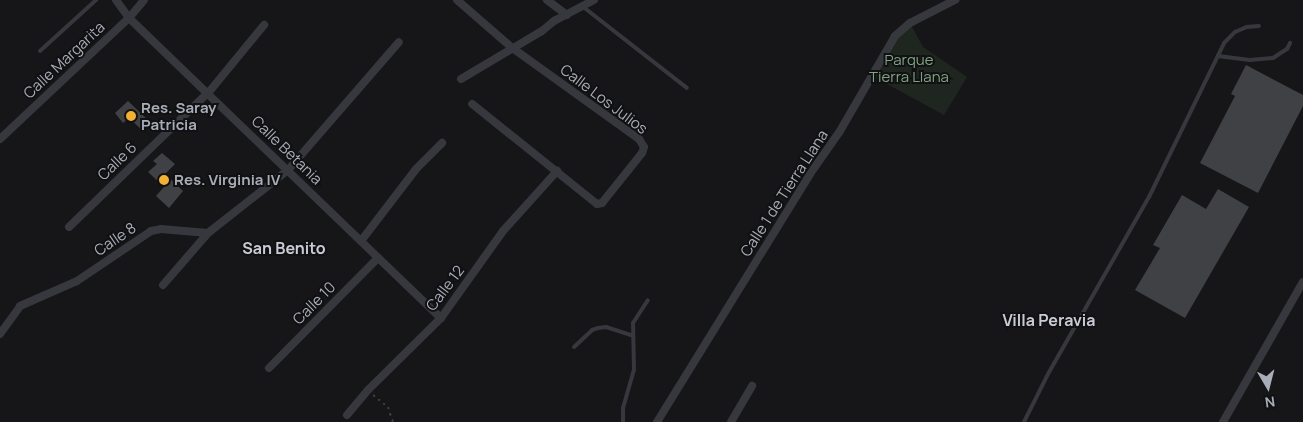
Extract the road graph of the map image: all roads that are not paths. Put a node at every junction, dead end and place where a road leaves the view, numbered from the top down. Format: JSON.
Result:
{"nodes":[{"id":1,"x":96,"y":0,"type":"edge"},
{"id":2,"x":116,"y":0,"type":"edge"},
{"id":3,"x":144,"y":0,"type":"edge"},
{"id":4,"x":457,"y":0,"type":"edge"},
{"id":5,"x":547,"y":0,"type":"edge"},
{"id":6,"x":594,"y":0,"type":"edge"},
{"id":7,"x":955,"y":0,"type":"edge"},
{"id":8,"x":582,"y":6,"type":"junction"},
{"id":9,"x":567,"y":15,"type":"junction"},
{"id":10,"x":129,"y":18,"type":"junction"},
{"id":11,"x":264,"y":25,"type":"dead end"},
{"id":12,"x":1259,"y":26,"type":"dead end"},
{"id":13,"x":398,"y":42,"type":"dead end"},
{"id":14,"x":1290,"y":43,"type":"dead end"},
{"id":15,"x":511,"y":47,"type":"junction"},
{"id":16,"x":40,"y":51,"type":"dead end"},
{"id":17,"x":1218,"y":56,"type":"junction"},
{"id":18,"x":462,"y":79,"type":"dead end"},
{"id":19,"x":687,"y":88,"type":"dead end"},
{"id":20,"x":209,"y":92,"type":"junction"},
{"id":21,"x":472,"y":104,"type":"dead end"},
{"id":22,"x":0,"y":139,"type":"edge"},
{"id":23,"x":442,"y":143,"type":"dead end"},
{"id":24,"x":288,"y":170,"type":"junction"},
{"id":25,"x":557,"y":171,"type":"junction"},
{"id":26,"x":69,"y":227,"type":"dead end"},
{"id":27,"x":208,"y":233,"type":"junction"},
{"id":28,"x":361,"y":241,"type":"junction"},
{"id":29,"x":378,"y":258,"type":"junction"},
{"id":30,"x":1303,"y":282,"type":"edge"},
{"id":31,"x":163,"y":286,"type":"dead end"},
{"id":32,"x":648,"y":300,"type":"dead end"},
{"id":33,"x":441,"y":318,"type":"junction"},
{"id":34,"x":0,"y":334,"type":"edge"},
{"id":35,"x":633,"y":336,"type":"junction"},
{"id":36,"x":574,"y":348,"type":"dead end"},
{"id":37,"x":269,"y":368,"type":"dead end"},
{"id":38,"x":752,"y":386,"type":"dead end"},
{"id":39,"x":347,"y":414,"type":"dead end"},
{"id":40,"x":623,"y":422,"type":"edge"},
{"id":41,"x":657,"y":422,"type":"edge"},
{"id":42,"x":731,"y":422,"type":"edge"},
{"id":43,"x":1024,"y":422,"type":"edge"},
{"id":44,"x":1223,"y":422,"type":"edge"}],
"edges":[{"from":1,"to":16,"type":"lane"},
{"from":2,"to":10,"type":"street","name":"Calle Betania"},
{"from":3,"to":10,"type":"street","name":"Calle Margarita"},
{"from":4,"to":15,"type":"street","name":"Calle Los Julios"},
{"from":5,"to":9,"type":"street"},
{"from":6,"to":8,"type":"street"},
{"from":7,"to":41,"type":"street","name":"Calle 1 de Tierra Llana"},
{"from":8,"to":9,"type":"street"},
{"from":8,"to":19,"type":"lane"},
{"from":9,"to":15,"type":"street"},
{"from":10,"to":20,"type":"street","name":"Calle Betania"},
{"from":10,"to":22,"type":"street","name":"Calle Margarita"},
{"from":11,"to":20,"type":"street","name":"Calle 6"},
{"from":12,"to":17,"type":"lane"},
{"from":13,"to":24,"type":"street"},
{"from":14,"to":17,"type":"lane"},
{"from":15,"to":18,"type":"street"},
{"from":15,"to":25,"type":"street","name":"Calle Los Julios"},
{"from":17,"to":43,"type":"lane"},
{"from":20,"to":24,"type":"street","name":"Calle Betania"},
{"from":20,"to":26,"type":"street","name":"Calle 6"},
{"from":21,"to":25,"type":"street","name":"Calle Los Julios"},
{"from":23,"to":28,"type":"street"},
{"from":24,"to":27,"type":"street"},
{"from":24,"to":28,"type":"street","name":"Calle Betania"},
{"from":25,"to":33,"type":"street","name":"Calle 12"},
{"from":27,"to":31,"type":"street"},
{"from":27,"to":34,"type":"street","name":"Calle 8"},
{"from":28,"to":29,"type":"street","name":"Calle Betania"},
{"from":29,"to":33,"type":"street","name":"Calle Betania"},
{"from":29,"to":37,"type":"street","name":"Calle 10"},
{"from":30,"to":44,"type":"street"},
{"from":32,"to":35,"type":"lane"},
{"from":33,"to":39,"type":"street","name":"Calle 12"},
{"from":35,"to":36,"type":"lane"},
{"from":35,"to":40,"type":"lane"},
{"from":38,"to":42,"type":"street"}]}
